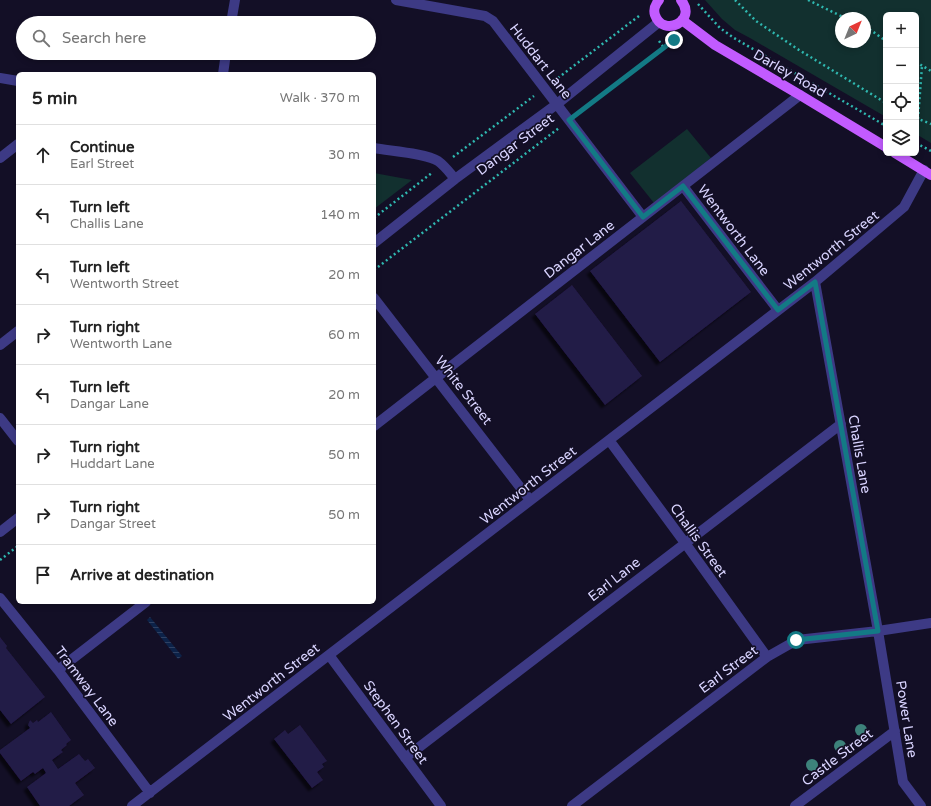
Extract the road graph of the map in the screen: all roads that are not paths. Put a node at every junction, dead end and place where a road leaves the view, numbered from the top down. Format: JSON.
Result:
{"nodes":[{"id":1,"x":235,"y":0,"type":"edge"},
{"id":2,"x":396,"y":0,"type":"edge"},
{"id":3,"x":681,"y":0,"type":"edge"},
{"id":4,"x":656,"y":2,"type":"edge"},
{"id":5,"x":233,"y":16,"type":"edge"},
{"id":6,"x":682,"y":20,"type":"junction"},
{"id":7,"x":659,"y":22,"type":"junction"},
{"id":8,"x":225,"y":60,"type":"edge"},
{"id":9,"x":223,"y":72,"type":"edge"},
{"id":10,"x":0,"y":78,"type":"edge"},
{"id":11,"x":16,"y":81,"type":"edge"},
{"id":12,"x":800,"y":95,"type":"junction"},
{"id":13,"x":557,"y":104,"type":"junction"},
{"id":14,"x":883,"y":145,"type":"edge"},
{"id":15,"x":16,"y":146,"type":"edge"},
{"id":16,"x":376,"y":148,"type":"edge"},
{"id":17,"x":900,"y":156,"type":"edge"},
{"id":18,"x":0,"y":158,"type":"edge"},
{"id":19,"x":927,"y":172,"type":"edge"},
{"id":20,"x":455,"y":179,"type":"junction"},
{"id":21,"x":683,"y":186,"type":"junction"},
{"id":22,"x":643,"y":217,"type":"junction"},
{"id":23,"x":376,"y":241,"type":"edge"},
{"id":24,"x":815,"y":282,"type":"junction"},
{"id":25,"x":376,"y":301,"type":"edge"},
{"id":26,"x":778,"y":310,"type":"junction"},
{"id":27,"x":16,"y":333,"type":"edge"},
{"id":28,"x":0,"y":345,"type":"edge"},
{"id":29,"x":436,"y":377,"type":"junction"},
{"id":30,"x":0,"y":418,"type":"edge"},
{"id":31,"x":376,"y":424,"type":"edge"},
{"id":32,"x":841,"y":424,"type":"junction"},
{"id":33,"x":16,"y":438,"type":"edge"},
{"id":34,"x":609,"y":440,"type":"junction"},
{"id":35,"x":530,"y":500,"type":"junction"},
{"id":36,"x":16,"y":520,"type":"edge"},
{"id":37,"x":0,"y":532,"type":"edge"},
{"id":38,"x":685,"y":543,"type":"junction"},
{"id":39,"x":0,"y":598,"type":"edge"},
{"id":40,"x":143,"y":604,"type":"edge"},
{"id":41,"x":931,"y":623,"type":"edge"},
{"id":42,"x":878,"y":631,"type":"junction"},
{"id":43,"x":329,"y":655,"type":"junction"},
{"id":44,"x":767,"y":656,"type":"junction"},
{"id":45,"x":58,"y":670,"type":"junction"},
{"id":46,"x":895,"y":731,"type":"junction"},
{"id":47,"x":405,"y":758,"type":"junction"},
{"id":48,"x":150,"y":792,"type":"junction"},
{"id":49,"x":139,"y":804,"type":"edge"},
{"id":50,"x":441,"y":806,"type":"edge"},
{"id":51,"x":572,"y":806,"type":"edge"},
{"id":52,"x":795,"y":806,"type":"edge"},
{"id":53,"x":921,"y":806,"type":"edge"}],
"edges":[{"from":1,"to":5,"type":"street"},
{"from":2,"to":13,"type":"street","name":"Huddart Lane"},
{"from":3,"to":6,"type":"main road"},
{"from":4,"to":7,"type":"main road"},
{"from":6,"to":7,"type":"main road"},
{"from":6,"to":12,"type":"main road","name":"Darley Road"},
{"from":7,"to":13,"type":"street","name":"Dangar Street"},
{"from":8,"to":9,"type":"street"},
{"from":10,"to":11,"type":"street"},
{"from":12,"to":14,"type":"main road","name":"Darley Road"},
{"from":12,"to":21,"type":"street","name":"Dangar Lane"},
{"from":13,"to":20,"type":"street","name":"Dangar Street"},
{"from":13,"to":22,"type":"street","name":"Huddart Lane"},
{"from":15,"to":18,"type":"street"},
{"from":16,"to":20,"type":"street"},
{"from":17,"to":19,"type":"main road"},
{"from":19,"to":24,"type":"street","name":"Wentworth Street"},
{"from":20,"to":23,"type":"street","name":"Dangar Street"},
{"from":21,"to":22,"type":"street","name":"Dangar Lane"},
{"from":21,"to":26,"type":"street","name":"Wentworth Lane"},
{"from":22,"to":29,"type":"street","name":"Dangar Lane"},
{"from":24,"to":26,"type":"street","name":"Wentworth Street"},
{"from":24,"to":32,"type":"street","name":"Challis Lane"},
{"from":25,"to":29,"type":"street","name":"White Street"},
{"from":26,"to":34,"type":"street","name":"Wentworth Street"},
{"from":27,"to":28,"type":"street"},
{"from":29,"to":31,"type":"street","name":"Dangar Lane"},
{"from":29,"to":35,"type":"street","name":"White Street"},
{"from":30,"to":33,"type":"street"},
{"from":32,"to":38,"type":"street","name":"Earl Lane"},
{"from":32,"to":42,"type":"street","name":"Challis Lane"},
{"from":34,"to":35,"type":"street","name":"Wentworth Street"},
{"from":34,"to":38,"type":"street","name":"Challis Street"},
{"from":35,"to":43,"type":"street","name":"Wentworth Street"},
{"from":36,"to":37,"type":"street"},
{"from":38,"to":44,"type":"street","name":"Challis Street"},
{"from":38,"to":47,"type":"street","name":"Earl Lane"},
{"from":39,"to":45,"type":"street","name":"Tramway Lane"},
{"from":40,"to":45,"type":"street"},
{"from":41,"to":42,"type":"street","name":"Earl Street"},
{"from":42,"to":44,"type":"street","name":"Earl Street"},
{"from":42,"to":46,"type":"street","name":"Power Lane"},
{"from":43,"to":47,"type":"street","name":"Stephen Street"},
{"from":43,"to":48,"type":"street","name":"Wentworth Street"},
{"from":44,"to":51,"type":"street","name":"Earl Street"},
{"from":45,"to":48,"type":"street","name":"Tramway Lane"},
{"from":46,"to":52,"type":"street","name":"Castle Street"},
{"from":46,"to":53,"type":"street","name":"Power Lane"},
{"from":47,"to":50,"type":"street","name":"Stephen Street"},
{"from":48,"to":49,"type":"street","name":"Wentworth Street"}]}
